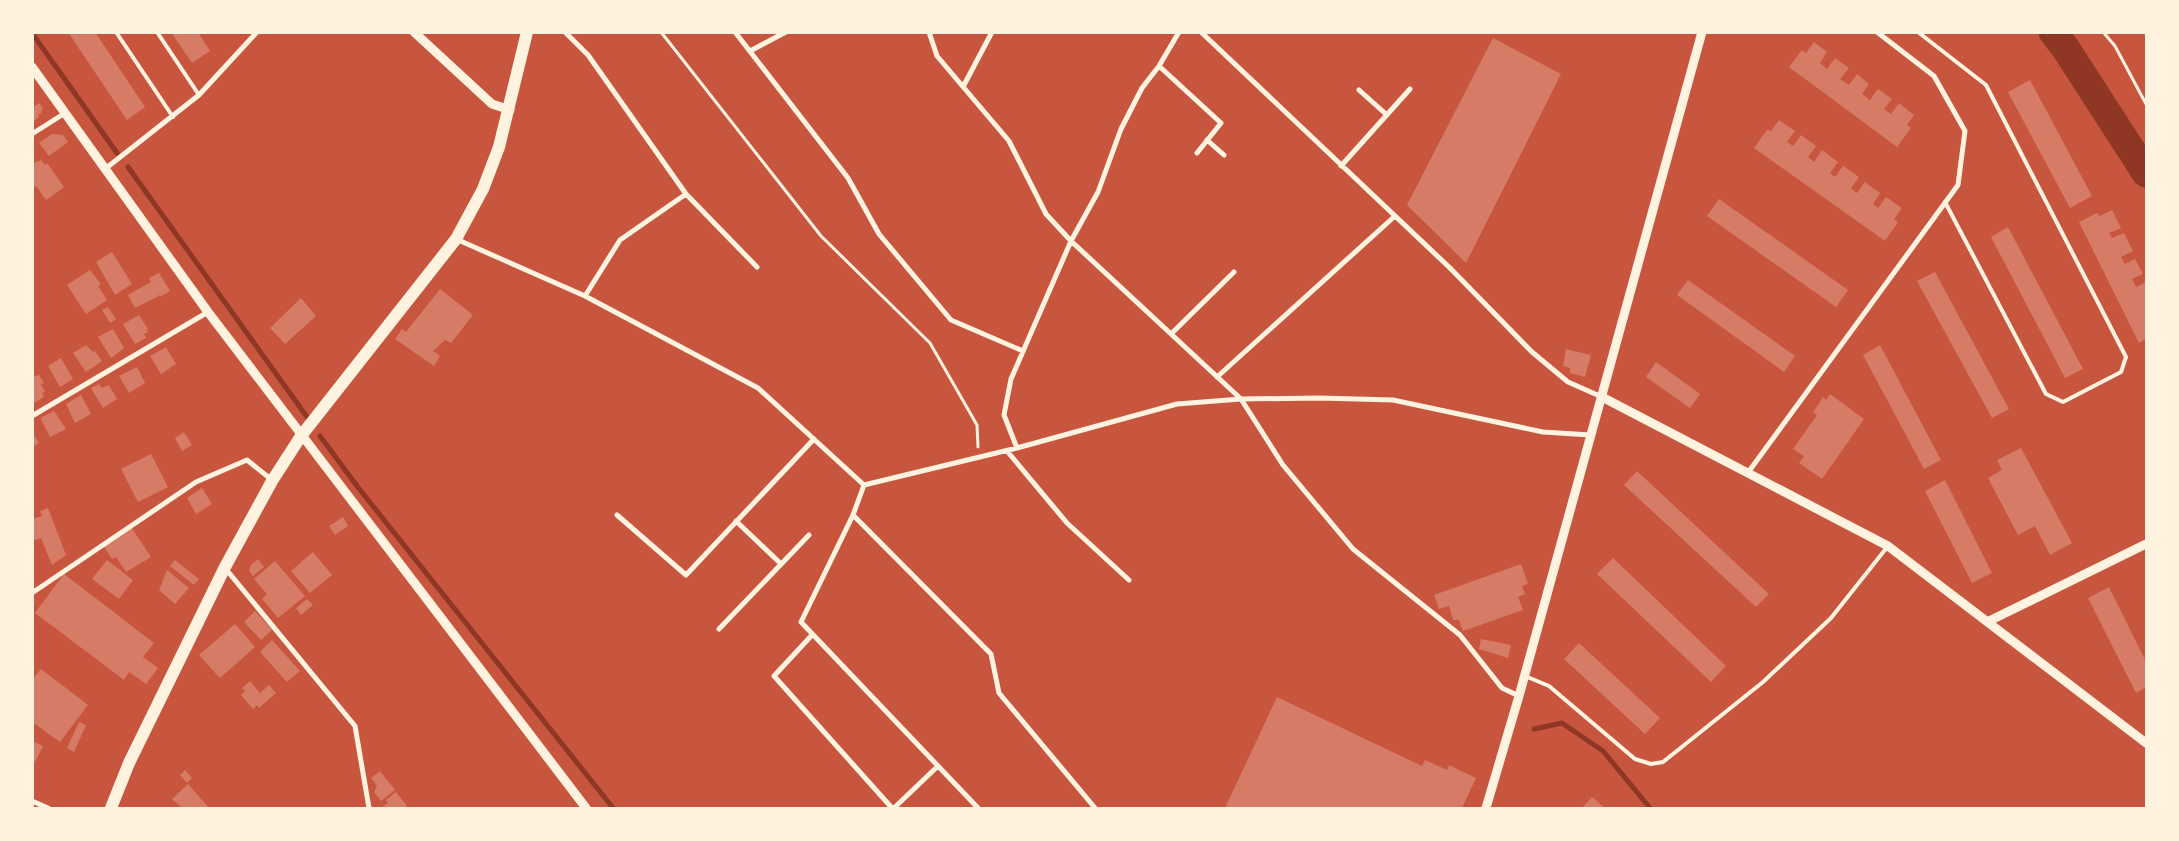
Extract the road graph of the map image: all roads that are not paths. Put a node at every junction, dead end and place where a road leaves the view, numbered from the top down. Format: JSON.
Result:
{"nodes":[{"id":1,"x":116,"y":32,"type":"edge"},
{"id":2,"x":157,"y":32,"type":"edge"},
{"id":3,"x":257,"y":32,"type":"edge"},
{"id":4,"x":414,"y":32,"type":"edge"},
{"id":5,"x":527,"y":32,"type":"edge"},
{"id":6,"x":565,"y":32,"type":"edge"},
{"id":7,"x":735,"y":32,"type":"edge"},
{"id":8,"x":786,"y":32,"type":"edge"},
{"id":9,"x":929,"y":32,"type":"edge"},
{"id":10,"x":992,"y":32,"type":"edge"},
{"id":11,"x":1179,"y":32,"type":"edge"},
{"id":12,"x":1201,"y":32,"type":"edge"},
{"id":13,"x":1702,"y":32,"type":"edge"},
{"id":14,"x":1886,"y":32,"type":"edge"},
{"id":15,"x":1918,"y":32,"type":"edge"},
{"id":16,"x":1878,"y":33,"type":"edge"},
{"id":17,"x":750,"y":52,"type":"junction"},
{"id":18,"x":1159,"y":66,"type":"junction"},
{"id":19,"x":32,"y":67,"type":"edge"},
{"id":20,"x":964,"y":85,"type":"junction"},
{"id":21,"x":1410,"y":89,"type":"dead end"},
{"id":22,"x":1359,"y":90,"type":"dead end"},
{"id":23,"x":199,"y":95,"type":"junction"},
{"id":24,"x":510,"y":110,"type":"junction"},
{"id":25,"x":65,"y":113,"type":"junction"},
{"id":26,"x":1387,"y":114,"type":"junction"},
{"id":27,"x":172,"y":117,"type":"junction"},
{"id":28,"x":32,"y":134,"type":"edge"},
{"id":29,"x":1207,"y":140,"type":"junction"},
{"id":30,"x":1197,"y":153,"type":"dead end"},
{"id":31,"x":1224,"y":155,"type":"dead end"},
{"id":32,"x":1341,"y":166,"type":"junction"},
{"id":33,"x":105,"y":169,"type":"junction"},
{"id":34,"x":686,"y":194,"type":"junction"},
{"id":35,"x":1946,"y":202,"type":"junction"},
{"id":36,"x":1395,"y":216,"type":"junction"},
{"id":37,"x":456,"y":239,"type":"junction"},
{"id":38,"x":1071,"y":241,"type":"junction"},
{"id":39,"x":757,"y":267,"type":"dead end"},
{"id":40,"x":1234,"y":272,"type":"dead end"},
{"id":41,"x":585,"y":296,"type":"junction"},
{"id":42,"x":208,"y":312,"type":"junction"},
{"id":43,"x":1171,"y":334,"type":"junction"},
{"id":44,"x":1024,"y":351,"type":"junction"},
{"id":45,"x":1217,"y":377,"type":"junction"},
{"id":46,"x":1602,"y":397,"type":"junction"},
{"id":47,"x":1241,"y":399,"type":"junction"},
{"id":48,"x":32,"y":416,"type":"edge"},
{"id":49,"x":1590,"y":435,"type":"junction"},
{"id":50,"x":302,"y":436,"type":"junction"},
{"id":51,"x":814,"y":439,"type":"junction"},
{"id":52,"x":1017,"y":448,"type":"junction"},
{"id":53,"x":1006,"y":451,"type":"junction"},
{"id":54,"x":1747,"y":474,"type":"junction"},
{"id":55,"x":272,"y":480,"type":"junction"},
{"id":56,"x":864,"y":485,"type":"junction"},
{"id":57,"x":617,"y":515,"type":"dead end"},
{"id":58,"x":853,"y":515,"type":"junction"},
{"id":59,"x":736,"y":521,"type":"junction"},
{"id":60,"x":809,"y":535,"type":"dead end"},
{"id":61,"x":2146,"y":544,"type":"edge"},
{"id":62,"x":1888,"y":546,"type":"junction"},
{"id":63,"x":780,"y":563,"type":"junction"},
{"id":64,"x":225,"y":567,"type":"junction"},
{"id":65,"x":1129,"y":580,"type":"dead end"},
{"id":66,"x":32,"y":593,"type":"edge"},
{"id":67,"x":1989,"y":621,"type":"junction"},
{"id":68,"x":719,"y":628,"type":"dead end"},
{"id":69,"x":812,"y":634,"type":"junction"},
{"id":70,"x":1525,"y":676,"type":"junction"},
{"id":71,"x":1519,"y":696,"type":"junction"},
{"id":72,"x":2146,"y":743,"type":"edge"},
{"id":73,"x":938,"y":766,"type":"junction"},
{"id":74,"x":32,"y":801,"type":"edge"},
{"id":75,"x":48,"y":808,"type":"edge"},
{"id":76,"x":113,"y":808,"type":"edge"},
{"id":77,"x":369,"y":808,"type":"edge"},
{"id":78,"x":586,"y":808,"type":"edge"},
{"id":79,"x":893,"y":808,"type":"edge"},
{"id":80,"x":978,"y":808,"type":"edge"},
{"id":81,"x":1095,"y":808,"type":"edge"},
{"id":82,"x":1486,"y":808,"type":"edge"}],
"edges":[{"from":1,"to":27,"type":"lane"},
{"from":2,"to":23,"type":"lane"},
{"from":3,"to":23,"type":"street"},
{"from":4,"to":24,"type":"street"},
{"from":5,"to":24,"type":"main road"},
{"from":6,"to":34,"type":"street"},
{"from":7,"to":17,"type":"street"},
{"from":8,"to":17,"type":"street"},
{"from":9,"to":20,"type":"street"},
{"from":10,"to":20,"type":"street"},
{"from":11,"to":18,"type":"street"},
{"from":12,"to":32,"type":"street"},
{"from":13,"to":46,"type":"street"},
{"from":14,"to":16,"type":"lane"},
{"from":15,"to":35,"type":"lane"},
{"from":16,"to":35,"type":"street"},
{"from":17,"to":44,"type":"street"},
{"from":18,"to":29,"type":"street"},
{"from":18,"to":38,"type":"street"},
{"from":19,"to":25,"type":"street"},
{"from":20,"to":38,"type":"street"},
{"from":21,"to":26,"type":"street"},
{"from":22,"to":26,"type":"street"},
{"from":23,"to":27,"type":"street"},
{"from":24,"to":37,"type":"main road"},
{"from":25,"to":28,"type":"street"},
{"from":25,"to":33,"type":"street"},
{"from":26,"to":32,"type":"street"},
{"from":27,"to":33,"type":"street"},
{"from":29,"to":30,"type":"street"},
{"from":29,"to":31,"type":"street"},
{"from":32,"to":36,"type":"street"},
{"from":33,"to":42,"type":"street"},
{"from":34,"to":39,"type":"street"},
{"from":34,"to":41,"type":"street"},
{"from":35,"to":54,"type":"street"},
{"from":36,"to":45,"type":"street"},
{"from":36,"to":46,"type":"street"},
{"from":37,"to":41,"type":"street"},
{"from":37,"to":50,"type":"main road"},
{"from":38,"to":43,"type":"street"},
{"from":38,"to":44,"type":"street"},
{"from":40,"to":43,"type":"street"},
{"from":41,"to":51,"type":"street"},
{"from":42,"to":48,"type":"street"},
{"from":42,"to":50,"type":"street"},
{"from":43,"to":45,"type":"street"},
{"from":44,"to":52,"type":"street"},
{"from":45,"to":47,"type":"street"},
{"from":46,"to":49,"type":"street"},
{"from":46,"to":54,"type":"street"},
{"from":47,"to":49,"type":"street"},
{"from":47,"to":52,"type":"street"},
{"from":47,"to":71,"type":"street"},
{"from":49,"to":70,"type":"street"},
{"from":50,"to":55,"type":"main road"},
{"from":50,"to":78,"type":"street"},
{"from":51,"to":56,"type":"street"},
{"from":51,"to":59,"type":"street"},
{"from":52,"to":53,"type":"street"},
{"from":53,"to":56,"type":"street"},
{"from":53,"to":65,"type":"street"},
{"from":54,"to":62,"type":"street"},
{"from":55,"to":64,"type":"main road"},
{"from":55,"to":66,"type":"street"},
{"from":56,"to":58,"type":"street"},
{"from":57,"to":59,"type":"street"},
{"from":58,"to":69,"type":"street"},
{"from":58,"to":81,"type":"street"},
{"from":59,"to":63,"type":"street"},
{"from":60,"to":63,"type":"street"},
{"from":61,"to":67,"type":"street"},
{"from":62,"to":67,"type":"street"},
{"from":62,"to":70,"type":"lane"},
{"from":63,"to":68,"type":"street"},
{"from":64,"to":76,"type":"main road"},
{"from":64,"to":77,"type":"street"},
{"from":67,"to":72,"type":"street"},
{"from":69,"to":73,"type":"street"},
{"from":69,"to":79,"type":"street"},
{"from":70,"to":71,"type":"street"},
{"from":71,"to":82,"type":"street"},
{"from":73,"to":79,"type":"street"},
{"from":73,"to":80,"type":"street"},
{"from":74,"to":75,"type":"street"}]}
